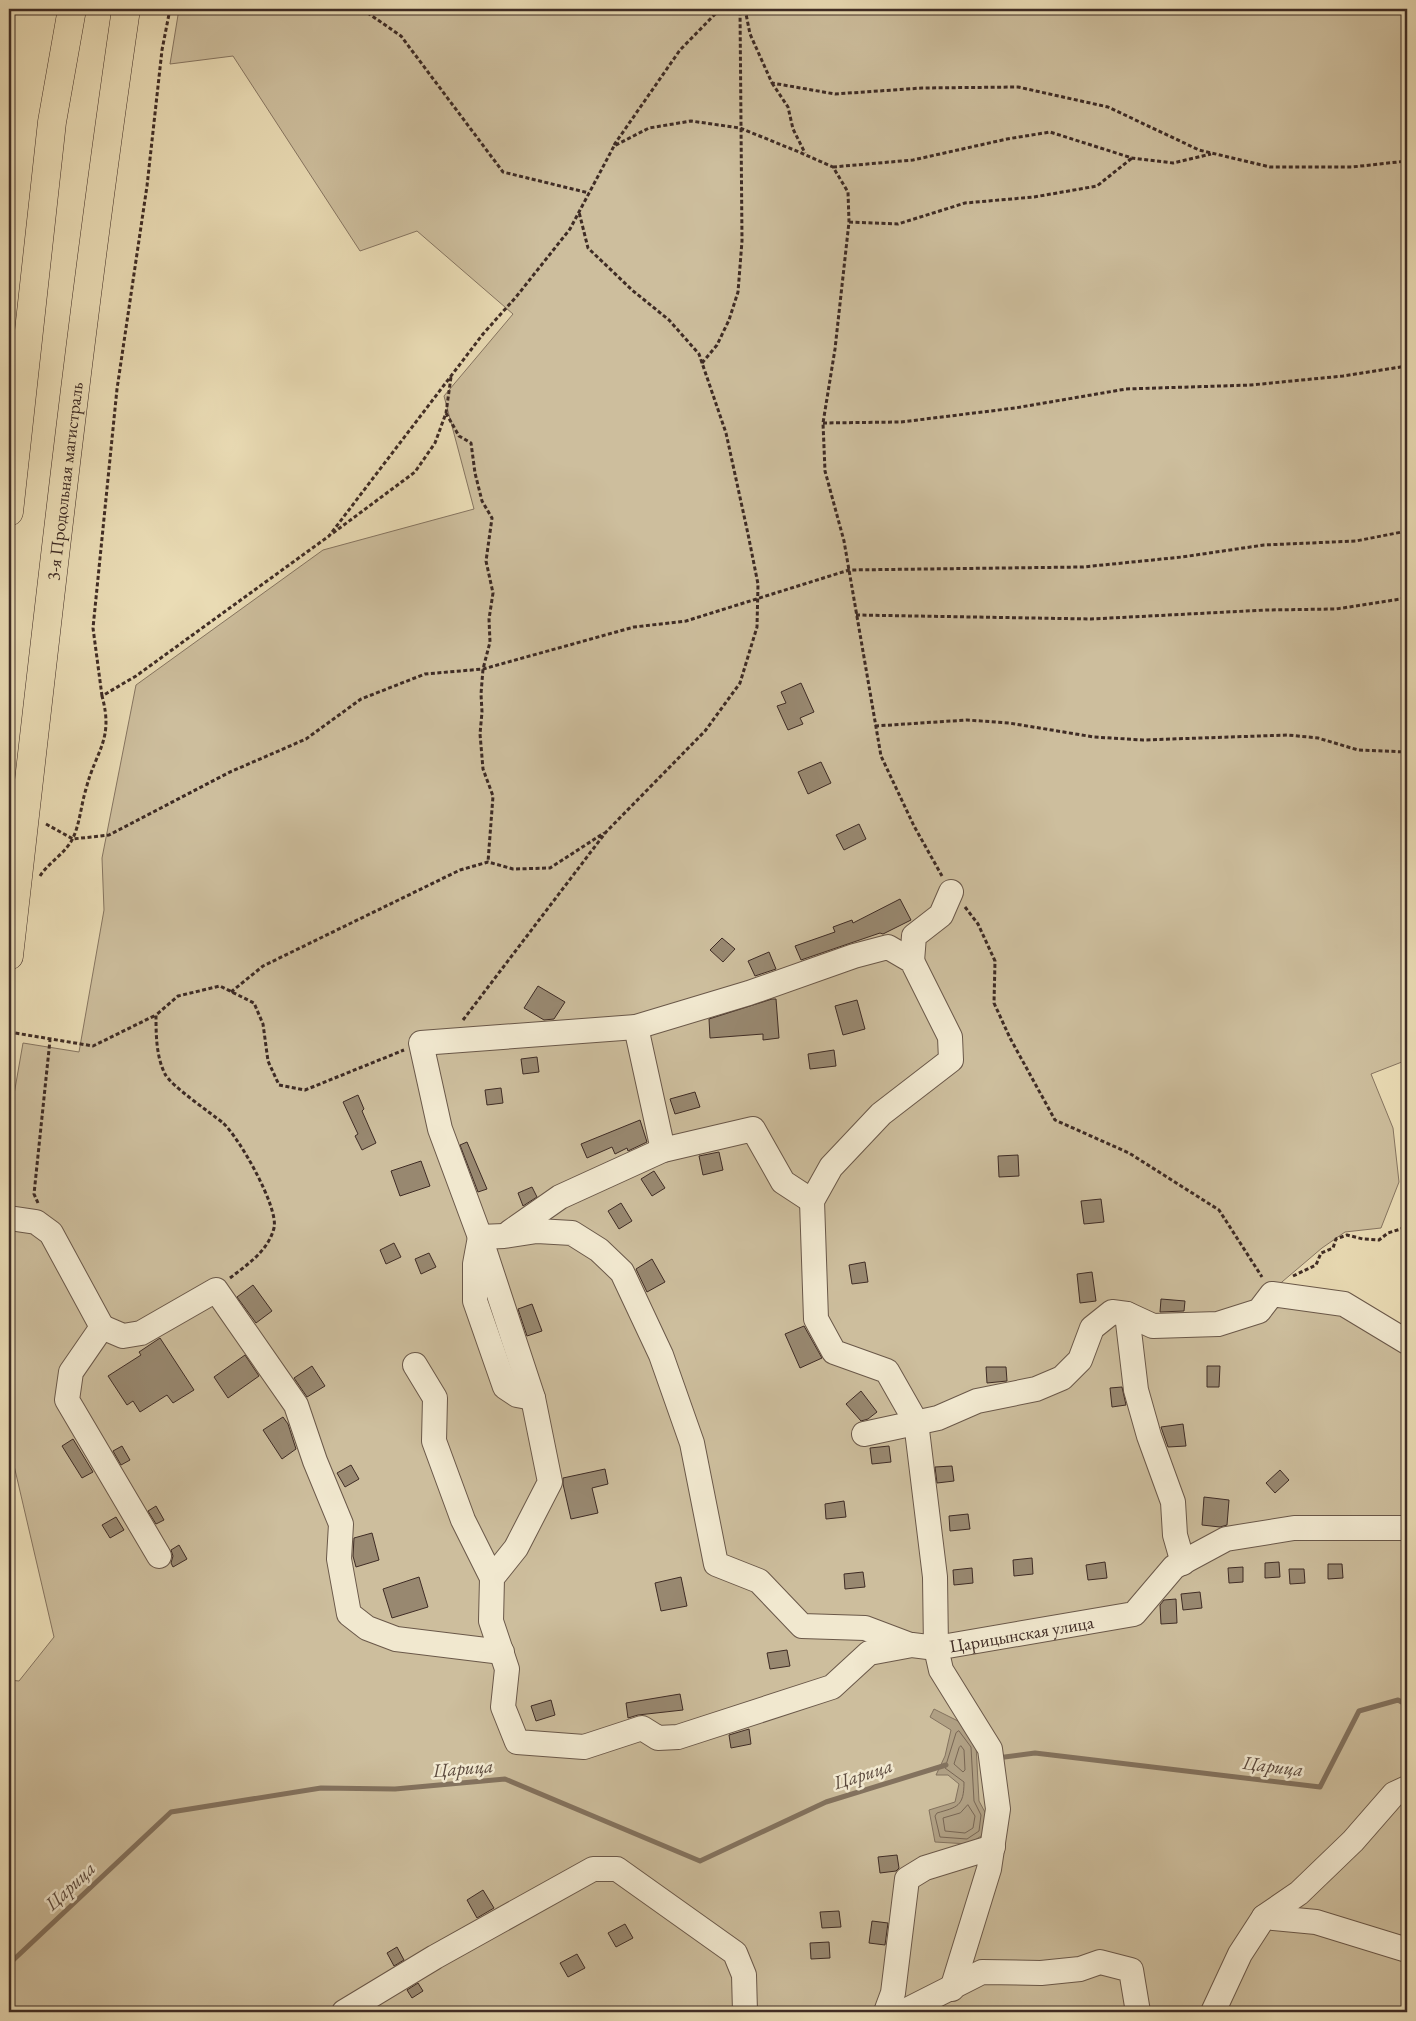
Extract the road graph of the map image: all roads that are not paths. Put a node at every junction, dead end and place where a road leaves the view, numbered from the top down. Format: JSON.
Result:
{"nodes":[{"id":1,"x":72,"y":9,"type":"edge"},
{"id":2,"x":126,"y":9,"type":"edge"},
{"id":3,"x":9,"y":512,"type":"edge"},
{"id":4,"x":951,"y":892,"type":"road end"},
{"id":5,"x":912,"y":961,"type":"junction"},
{"id":6,"x":12,"y":962,"type":"edge"},
{"id":7,"x":636,"y":1027,"type":"junction"},
{"id":8,"x":663,"y":1150,"type":"junction"},
{"id":9,"x":812,"y":1201,"type":"junction"},
{"id":10,"x":9,"y":1218,"type":"edge"},
{"id":11,"x":504,"y":1236,"type":"junction"},
{"id":12,"x":480,"y":1237,"type":"junction"},
{"id":13,"x":1127,"y":1314,"type":"junction"},
{"id":14,"x":102,"y":1327,"type":"junction"},
{"id":15,"x":1407,"y":1342,"type":"edge"},
{"id":16,"x":415,"y":1365,"type":"dead end"},
{"id":17,"x":916,"y":1422,"type":"junction"},
{"id":18,"x":864,"y":1434,"type":"dead end"},
{"id":19,"x":1407,"y":1528,"type":"edge"},
{"id":20,"x":159,"y":1556,"type":"dead end"},
{"id":21,"x":1183,"y":1563,"type":"junction"},
{"id":22,"x":492,"y":1578,"type":"junction"},
{"id":23,"x":912,"y":1645,"type":"junction"},
{"id":24,"x":936,"y":1648,"type":"junction"},
{"id":25,"x":502,"y":1652,"type":"junction"},
{"id":26,"x":1407,"y":1788,"type":"edge"},
{"id":27,"x":993,"y":1847,"type":"junction"},
{"id":28,"x":1264,"y":1916,"type":"junction"},
{"id":29,"x":1407,"y":1950,"type":"edge"},
{"id":30,"x":952,"y":1988,"type":"junction"},
{"id":31,"x":936,"y":2005,"type":"edge"},
{"id":32,"x":344,"y":2012,"type":"edge"},
{"id":33,"x":745,"y":2012,"type":"edge"},
{"id":34,"x":886,"y":2012,"type":"edge"},
{"id":35,"x":902,"y":2012,"type":"edge"},
{"id":36,"x":1138,"y":2012,"type":"edge"},
{"id":37,"x":1213,"y":2012,"type":"edge"}],
"edges":[{"from":1,"to":3,"type":"highway"},
{"from":2,"to":6,"type":"highway","name":"3-я Продольная магистраль"},
{"from":4,"to":5,"type":"lane"},
{"from":5,"to":7,"type":"lane"},
{"from":5,"to":9,"type":"lane"},
{"from":7,"to":8,"type":"lane"},
{"from":7,"to":12,"type":"lane"},
{"from":8,"to":9,"type":"lane"},
{"from":8,"to":11,"type":"lane"},
{"from":9,"to":17,"type":"lane"},
{"from":10,"to":14,"type":"lane"},
{"from":11,"to":12,"type":"lane"},
{"from":11,"to":23,"type":"lane"},
{"from":12,"to":22,"type":"lane"},
{"from":13,"to":15,"type":"lane"},
{"from":13,"to":17,"type":"lane"},
{"from":13,"to":21,"type":"lane"},
{"from":14,"to":20,"type":"lane"},
{"from":14,"to":25,"type":"lane"},
{"from":16,"to":22,"type":"lane"},
{"from":17,"to":18,"type":"lane"},
{"from":17,"to":24,"type":"lane"},
{"from":19,"to":21,"type":"lane","name":"Царицынская улица"},
{"from":21,"to":24,"type":"lane","name":"Царицынская улица"},
{"from":22,"to":25,"type":"lane"},
{"from":23,"to":24,"type":"lane"},
{"from":23,"to":25,"type":"lane"},
{"from":24,"to":27,"type":"lane","name":"Царицынская улица"},
{"from":26,"to":28,"type":"lane"},
{"from":27,"to":30,"type":"lane","name":"Царицынская улица"},
{"from":27,"to":34,"type":"lane"},
{"from":28,"to":29,"type":"lane"},
{"from":28,"to":37,"type":"lane"},
{"from":30,"to":31,"type":"lane"},
{"from":30,"to":36,"type":"lane"},
{"from":31,"to":35,"type":"lane"},
{"from":32,"to":33,"type":"lane"}]}
